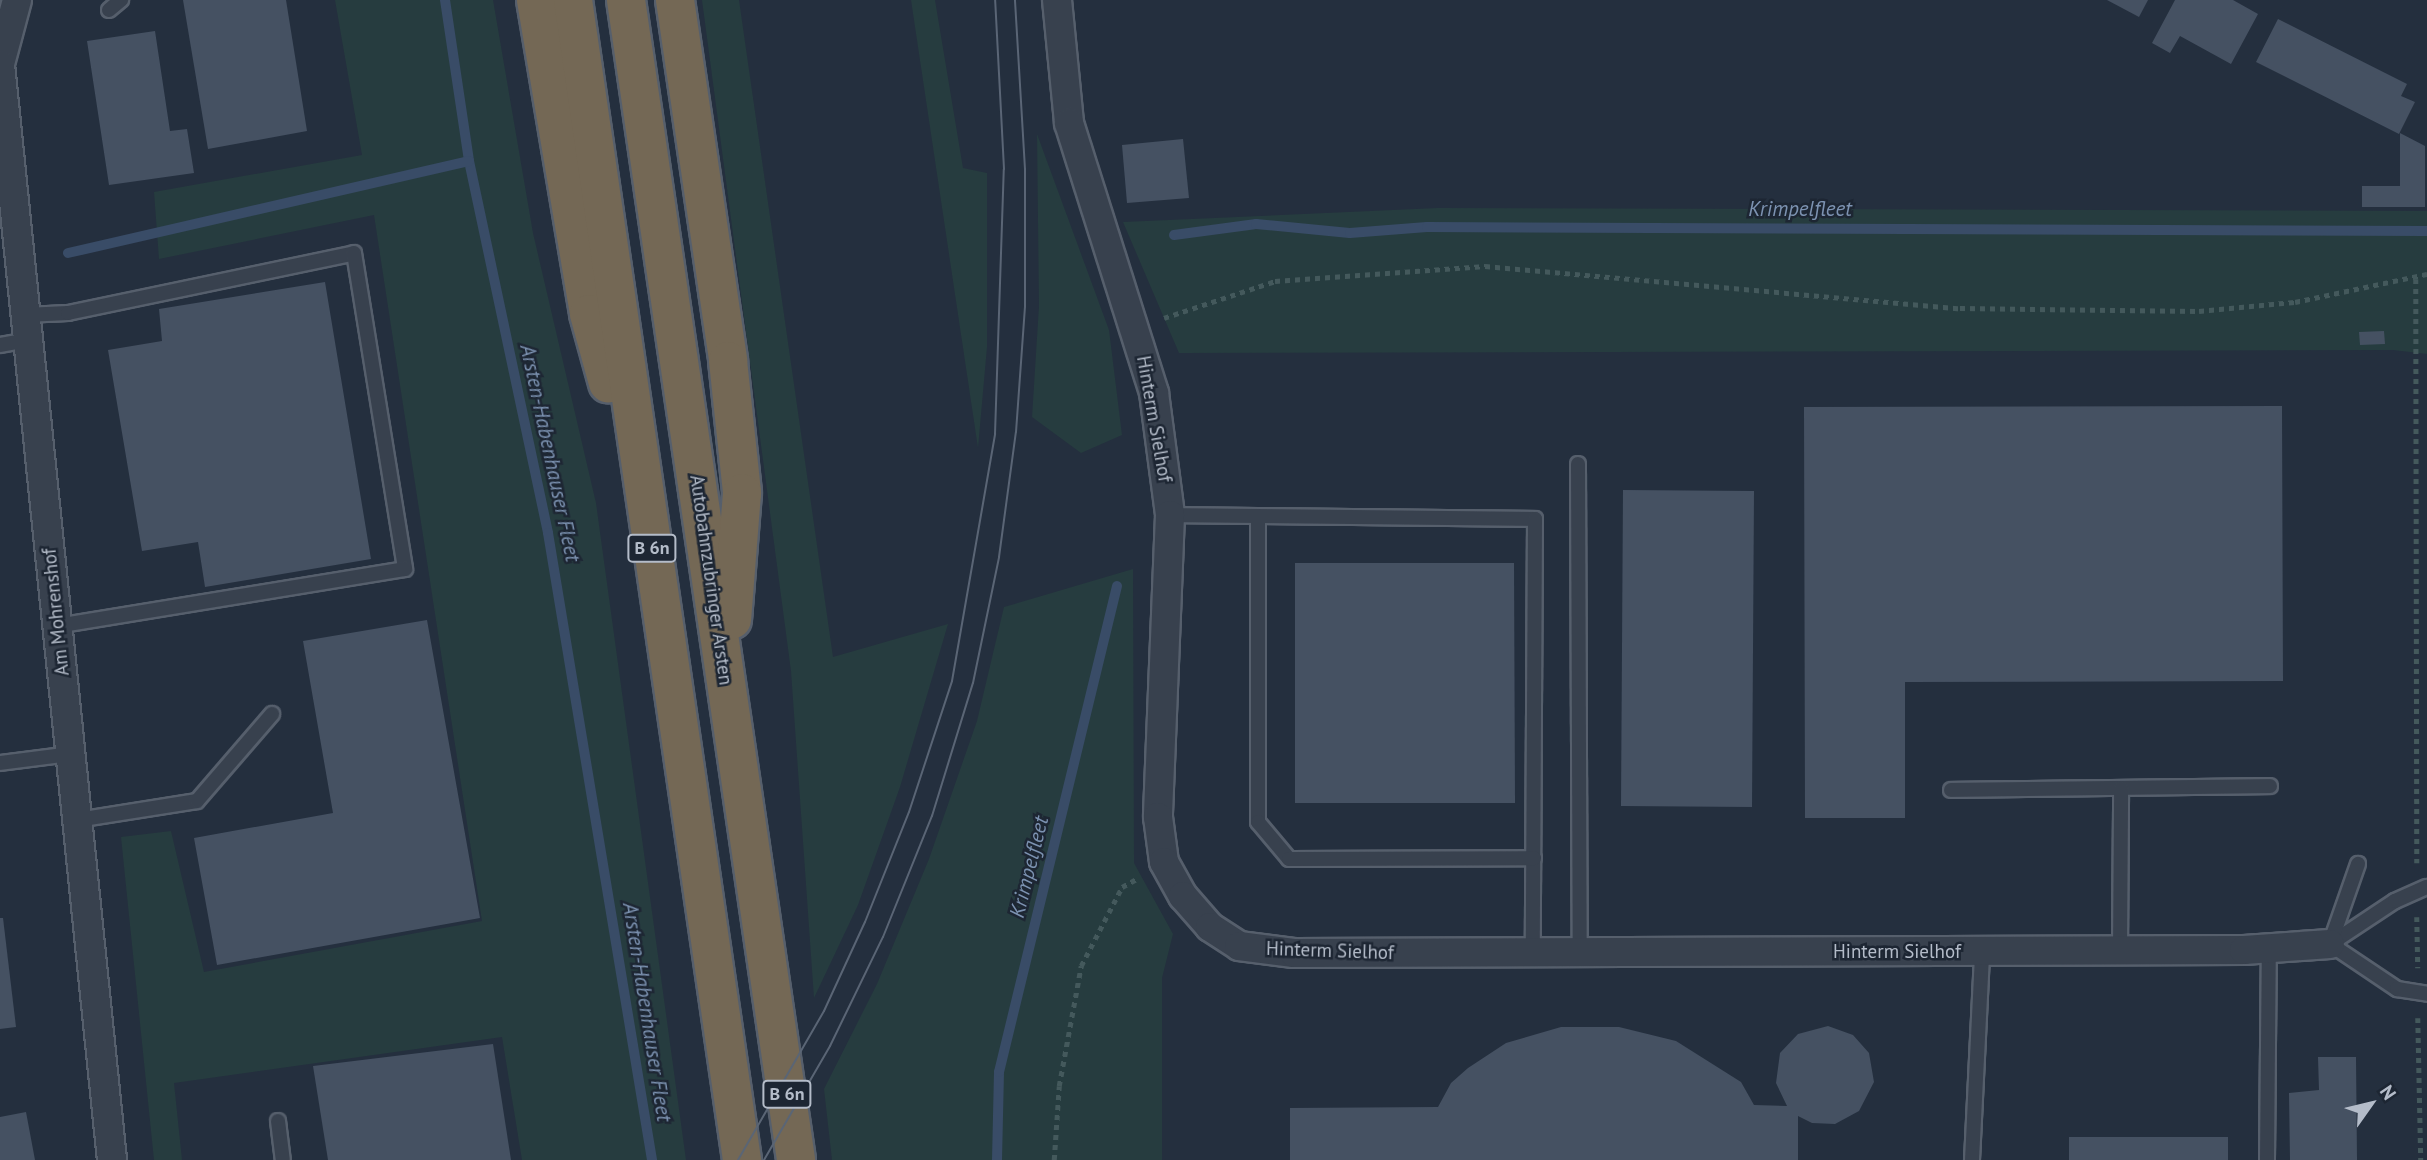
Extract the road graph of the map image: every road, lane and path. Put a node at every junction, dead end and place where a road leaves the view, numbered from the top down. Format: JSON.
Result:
{"nodes":[{"id":1,"x":17,"y":0,"type":"edge"},
{"id":2,"x":121,"y":0,"type":"edge"},
{"id":3,"x":573,"y":0,"type":"edge"},
{"id":4,"x":626,"y":0,"type":"edge"},
{"id":5,"x":675,"y":0,"type":"edge"},
{"id":6,"x":1057,"y":0,"type":"edge"},
{"id":7,"x":535,"y":4,"type":"edge"},
{"id":8,"x":109,"y":10,"type":"dead end"},
{"id":9,"x":0,"y":64,"type":"edge"},
{"id":10,"x":6,"y":188,"type":"edge"},
{"id":11,"x":2427,"y":274,"type":"edge"},
{"id":12,"x":2416,"y":279,"type":"junction"},
{"id":13,"x":27,"y":328,"type":"junction"},
{"id":14,"x":1137,"y":328,"type":"junction"},
{"id":15,"x":0,"y":345,"type":"edge"},
{"id":16,"x":1578,"y":464,"type":"dead end"},
{"id":17,"x":1170,"y":515,"type":"junction"},
{"id":18,"x":1258,"y":516,"type":"junction"},
{"id":19,"x":649,"y":527,"type":"junction"},
{"id":20,"x":57,"y":626,"type":"junction"},
{"id":21,"x":727,"y":688,"type":"junction"},
{"id":22,"x":272,"y":714,"type":"dead end"},
{"id":23,"x":70,"y":754,"type":"junction"},
{"id":24,"x":0,"y":763,"type":"edge"},
{"id":25,"x":2270,"y":786,"type":"dead end"},
{"id":26,"x":2121,"y":788,"type":"junction"},
{"id":27,"x":1951,"y":790,"type":"dead end"},
{"id":28,"x":77,"y":820,"type":"junction"},
{"id":29,"x":1534,"y":858,"type":"junction"},
{"id":30,"x":1164,"y":862,"type":"junction"},
{"id":31,"x":2358,"y":864,"type":"dead end"},
{"id":32,"x":2422,"y":890,"type":"edge"},
{"id":33,"x":2330,"y":944,"type":"junction"},
{"id":34,"x":2269,"y":948,"type":"junction"},
{"id":35,"x":2120,"y":950,"type":"junction"},
{"id":36,"x":1982,"y":952,"type":"junction"},
{"id":37,"x":1533,"y":955,"type":"junction"},
{"id":38,"x":1580,"y":955,"type":"junction"},
{"id":39,"x":2422,"y":993,"type":"edge"},
{"id":40,"x":278,"y":1121,"type":"dead end"},
{"id":41,"x":112,"y":1160,"type":"edge"},
{"id":42,"x":283,"y":1160,"type":"edge"},
{"id":43,"x":742,"y":1160,"type":"edge"},
{"id":44,"x":796,"y":1160,"type":"edge"},
{"id":45,"x":1054,"y":1160,"type":"edge"},
{"id":46,"x":1972,"y":1160,"type":"edge"},
{"id":47,"x":2267,"y":1160,"type":"edge"},
{"id":48,"x":2421,"y":1160,"type":"edge"}],
"edges":[{"from":1,"to":9,"type":"street","name":"Am Mohrenshof"},
{"from":2,"to":8,"type":"lane"},
{"from":3,"to":19,"type":"highway","number":"B 6n"},
{"from":4,"to":21,"type":"highway","name":"Autobahnzubringer Arsten","number":"B 6n"},
{"from":5,"to":21,"type":"highway"},
{"from":6,"to":14,"type":"street","name":"Hinterm Sielhof"},
{"from":7,"to":19,"type":"highway"},
{"from":9,"to":10,"type":"street","name":"Am Mohrenshof"},
{"from":10,"to":13,"type":"street","name":"Am Mohrenshof"},
{"from":11,"to":12,"type":"path"},
{"from":12,"to":14,"type":"path"},
{"from":12,"to":32,"type":"path"},
{"from":13,"to":15,"type":"lane"},
{"from":13,"to":20,"type":"street","name":"Am Mohrenshof"},
{"from":13,"to":20,"type":"lane"},
{"from":14,"to":17,"type":"street","name":"Hinterm Sielhof"},
{"from":16,"to":38,"type":"lane"},
{"from":17,"to":18,"type":"lane"},
{"from":17,"to":30,"type":"street","name":"Hinterm Sielhof"},
{"from":18,"to":29,"type":"lane"},
{"from":18,"to":29,"type":"lane"},
{"from":19,"to":43,"type":"highway","number":"B 6n"},
{"from":20,"to":23,"type":"street","name":"Am Mohrenshof"},
{"from":21,"to":44,"type":"highway","name":"Autobahnzubringer Arsten","number":"B 6n"},
{"from":22,"to":28,"type":"lane"},
{"from":23,"to":24,"type":"lane"},
{"from":23,"to":28,"type":"street","name":"Am Mohrenshof"},
{"from":25,"to":26,"type":"lane"},
{"from":26,"to":27,"type":"lane"},
{"from":26,"to":35,"type":"lane"},
{"from":28,"to":41,"type":"street","name":"Am Mohrenshof"},
{"from":29,"to":37,"type":"lane"},
{"from":30,"to":37,"type":"street","name":"Hinterm Sielhof"},
{"from":30,"to":45,"type":"path"},
{"from":31,"to":33,"type":"lane"},
{"from":32,"to":33,"type":"lane"},
{"from":32,"to":39,"type":"path"},
{"from":33,"to":34,"type":"street","name":"Hinterm Sielhof"},
{"from":33,"to":39,"type":"lane"},
{"from":34,"to":35,"type":"street","name":"Hinterm Sielhof"},
{"from":34,"to":47,"type":"lane"},
{"from":35,"to":36,"type":"street","name":"Hinterm Sielhof"},
{"from":36,"to":38,"type":"street","name":"Hinterm Sielhof"},
{"from":36,"to":46,"type":"lane"},
{"from":37,"to":38,"type":"street","name":"Hinterm Sielhof"},
{"from":39,"to":48,"type":"path"},
{"from":40,"to":42,"type":"lane"}]}
